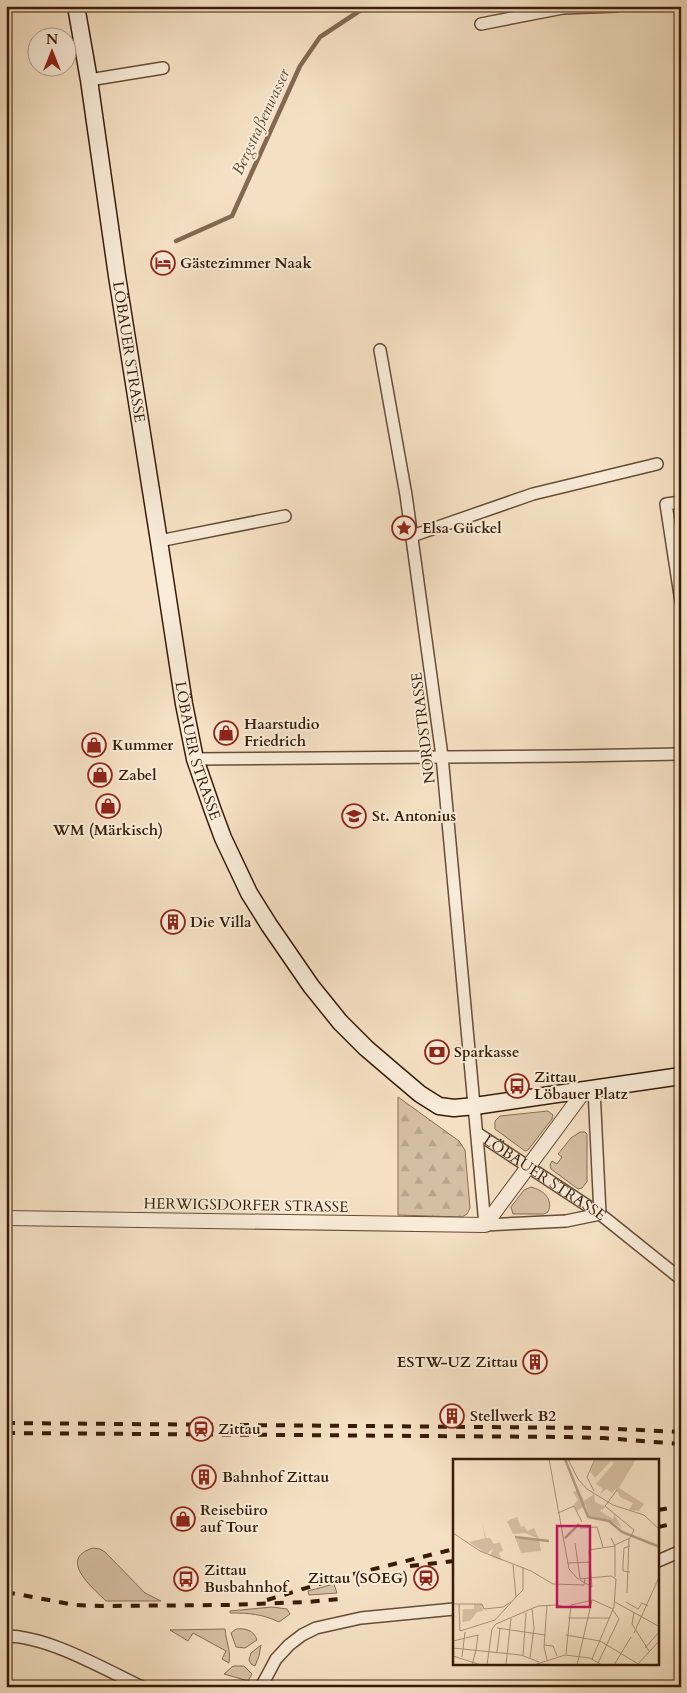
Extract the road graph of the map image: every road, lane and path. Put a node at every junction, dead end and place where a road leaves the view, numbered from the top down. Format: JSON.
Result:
{"nodes":[{"id":1,"x":76,"y":6,"type":"edge"},
{"id":2,"x":617,"y":6,"type":"edge"},
{"id":3,"x":481,"y":24,"type":"dead end"},
{"id":4,"x":163,"y":68,"type":"dead end"},
{"id":5,"x":89,"y":80,"type":"junction"},
{"id":6,"x":380,"y":350,"type":"dead end"},
{"id":7,"x":656,"y":464,"type":"dead end"},
{"id":8,"x":681,"y":502,"type":"edge"},
{"id":9,"x":285,"y":516,"type":"dead end"},
{"id":10,"x":412,"y":536,"type":"junction"},
{"id":11,"x":160,"y":542,"type":"junction"},
{"id":12,"x":681,"y":602,"type":"edge"},
{"id":13,"x":681,"y":754,"type":"edge"},
{"id":14,"x":442,"y":756,"type":"junction"},
{"id":15,"x":195,"y":759,"type":"junction"},
{"id":16,"x":681,"y":1076,"type":"edge"},
{"id":17,"x":589,"y":1090,"type":"junction"},
{"id":18,"x":475,"y":1106,"type":"junction"},
{"id":19,"x":477,"y":1133,"type":"junction"},
{"id":20,"x":527,"y":1167,"type":"junction"},
{"id":21,"x":600,"y":1214,"type":"junction"},
{"id":22,"x":6,"y":1218,"type":"edge"},
{"id":23,"x":485,"y":1225,"type":"junction"},
{"id":24,"x":681,"y":1279,"type":"edge"},
{"id":25,"x":681,"y":1551,"type":"edge"},
{"id":26,"x":660,"y":1560,"type":"edge"},
{"id":27,"x":453,"y":1609,"type":"edge"},
{"id":28,"x":6,"y":1636,"type":"edge"},
{"id":29,"x":142,"y":1687,"type":"edge"},
{"id":30,"x":261,"y":1687,"type":"edge"}],
"edges":[{"from":1,"to":5,"type":"main road","name":"LÖBAUER STRASSE"},
{"from":2,"to":3,"type":"street"},
{"from":4,"to":5,"type":"street"},
{"from":5,"to":11,"type":"main road","name":"LÖBAUER STRASSE"},
{"from":6,"to":10,"type":"street","name":"NORDSTRASSE"},
{"from":7,"to":10,"type":"street"},
{"from":8,"to":12,"type":"street"},
{"from":9,"to":11,"type":"street"},
{"from":10,"to":14,"type":"street","name":"NORDSTRASSE"},
{"from":11,"to":15,"type":"main road","name":"LÖBAUER STRASSE"},
{"from":13,"to":14,"type":"street"},
{"from":14,"to":15,"type":"street"},
{"from":14,"to":18,"type":"street","name":"NORDSTRASSE"},
{"from":15,"to":18,"type":"main road","name":"LÖBAUER STRASSE"},
{"from":16,"to":17,"type":"main road"},
{"from":17,"to":18,"type":"main road"},
{"from":17,"to":20,"type":"street"},
{"from":17,"to":21,"type":"street"},
{"from":18,"to":19,"type":"street","name":"LÖBAUER STRASSE"},
{"from":19,"to":20,"type":"street","name":"LÖBAUER STRASSE"},
{"from":19,"to":23,"type":"street"},
{"from":20,"to":21,"type":"street","name":"LÖBAUER STRASSE"},
{"from":20,"to":23,"type":"street"},
{"from":21,"to":23,"type":"street"},
{"from":21,"to":24,"type":"street","name":"LÖBAUER STRASSE"},
{"from":22,"to":23,"type":"street","name":"HERWIGSDORFER STRASSE"},
{"from":25,"to":26,"type":"street"},
{"from":27,"to":30,"type":"street"},
{"from":28,"to":29,"type":"street"}]}
